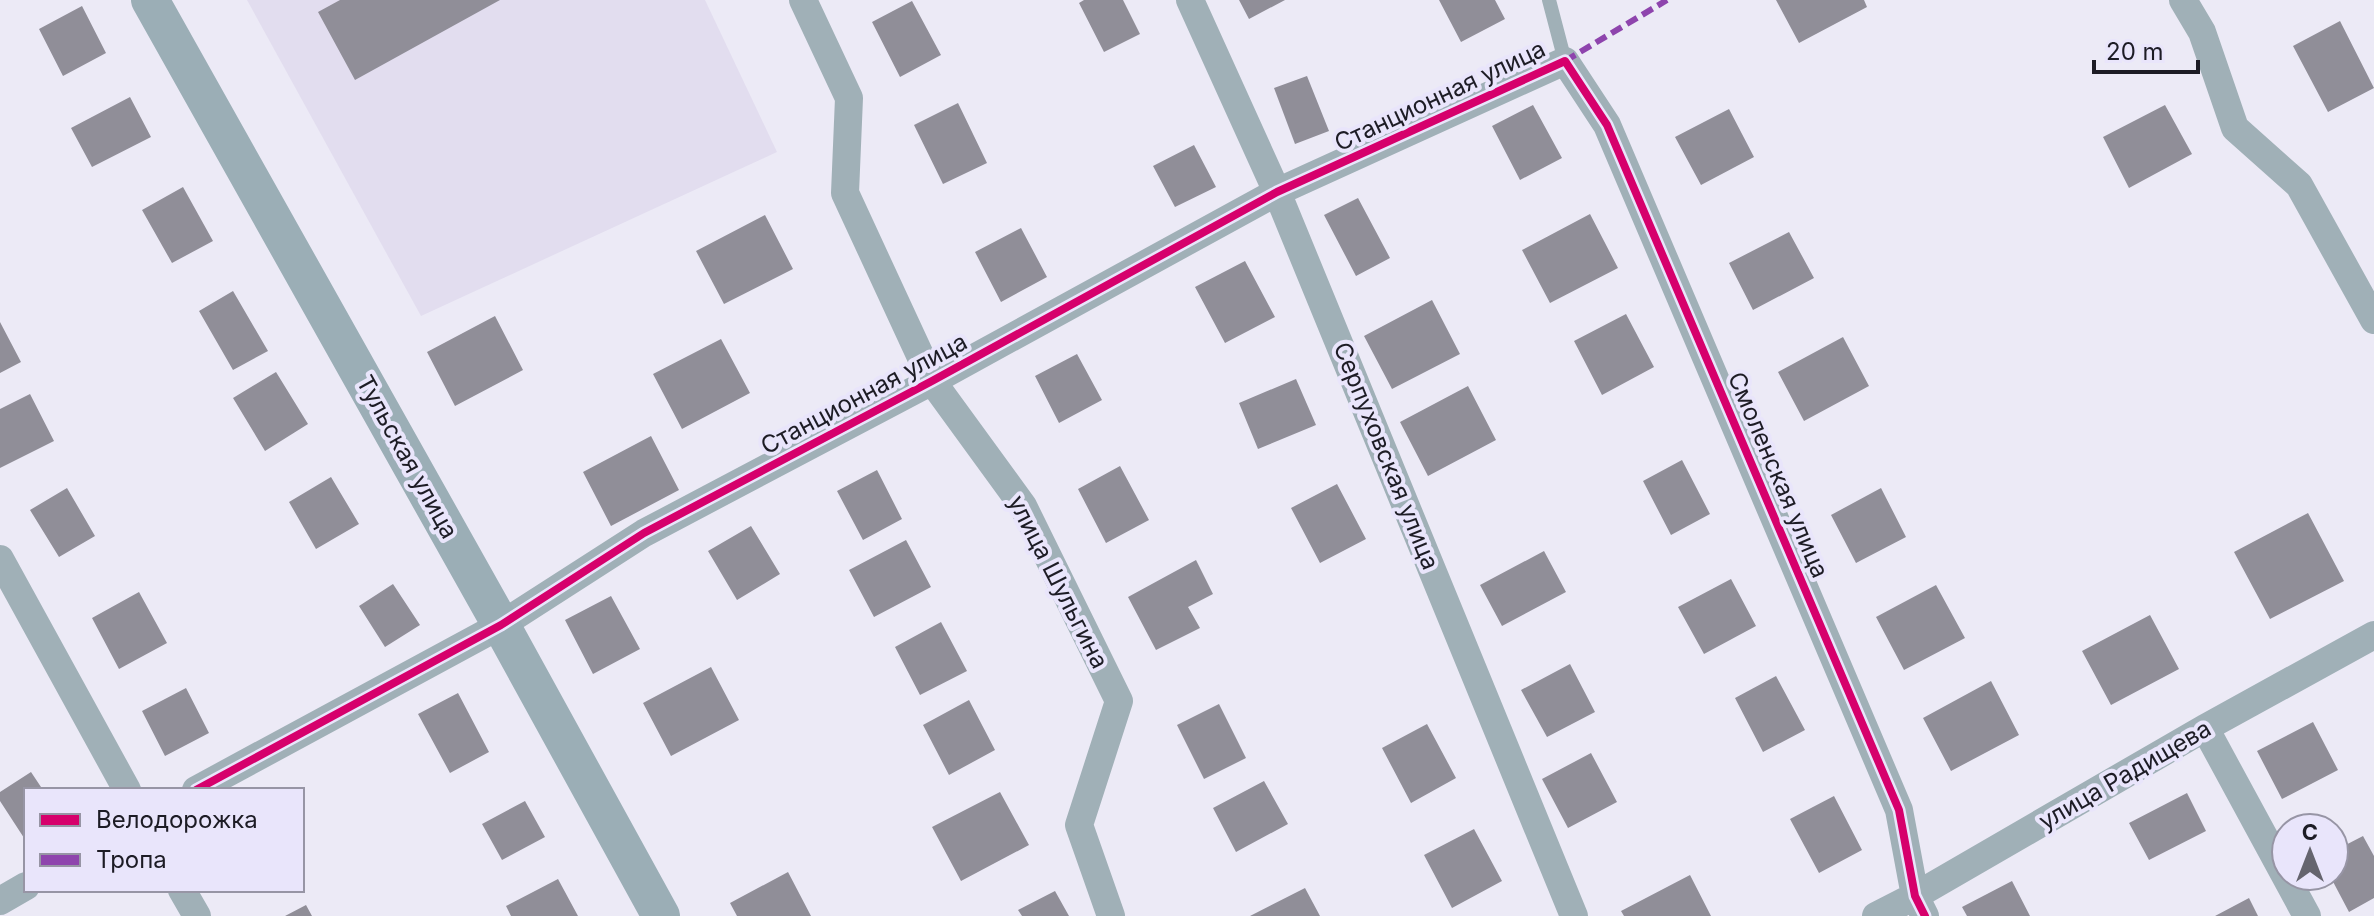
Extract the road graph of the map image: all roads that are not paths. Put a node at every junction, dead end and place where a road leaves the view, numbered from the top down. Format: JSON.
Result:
{"nodes":[{"id":1,"x":150,"y":0,"type":"edge"},
{"id":2,"x":803,"y":0,"type":"edge"},
{"id":3,"x":1190,"y":0,"type":"edge"},
{"id":4,"x":1549,"y":0,"type":"edge"},
{"id":5,"x":2183,"y":0,"type":"edge"},
{"id":6,"x":1565,"y":61,"type":"junction"},
{"id":7,"x":1277,"y":192,"type":"junction"},
{"id":8,"x":2374,"y":320,"type":"edge"},
{"id":9,"x":932,"y":381,"type":"junction"},
{"id":10,"x":0,"y":559,"type":"edge"},
{"id":11,"x":501,"y":625,"type":"junction"},
{"id":12,"x":2374,"y":635,"type":"edge"},
{"id":13,"x":2205,"y":728,"type":"junction"},
{"id":14,"x":126,"y":788,"type":"edge"},
{"id":15,"x":200,"y":788,"type":"edge"},
{"id":16,"x":24,"y":887,"type":"edge"},
{"id":17,"x":183,"y":892,"type":"edge"},
{"id":18,"x":0,"y":901,"type":"edge"},
{"id":19,"x":1920,"y":906,"type":"edge"},
{"id":20,"x":197,"y":916,"type":"edge"},
{"id":21,"x":661,"y":916,"type":"edge"},
{"id":22,"x":1111,"y":916,"type":"edge"},
{"id":23,"x":1574,"y":916,"type":"edge"},
{"id":24,"x":1876,"y":916,"type":"edge"},
{"id":25,"x":2307,"y":916,"type":"edge"}],
"edges":[{"from":1,"to":11,"type":"main road","name":"Тульская улица"},
{"from":2,"to":9,"type":"street","name":"улица Шульгина"},
{"from":3,"to":7,"type":"street","name":"Серпуховская улица"},
{"from":4,"to":6,"type":"lane","name":"Смоленская улица"},
{"from":5,"to":8,"type":"street"},
{"from":6,"to":7,"type":"street","name":"Станционная улица"},
{"from":6,"to":19,"type":"street","name":"Смоленская улица"},
{"from":7,"to":9,"type":"street","name":"Станционная улица"},
{"from":7,"to":23,"type":"street","name":"Серпуховская улица"},
{"from":9,"to":11,"type":"street","name":"Станционная улица"},
{"from":9,"to":22,"type":"street","name":"улица Шульгина"},
{"from":10,"to":14,"type":"street"},
{"from":11,"to":15,"type":"street","name":"Станционная улица"},
{"from":11,"to":21,"type":"main road","name":"Тульская улица"},
{"from":12,"to":13,"type":"street","name":"улица Радищева"},
{"from":13,"to":19,"type":"street","name":"улица Радищева"},
{"from":13,"to":25,"type":"street"},
{"from":16,"to":18,"type":"street"},
{"from":17,"to":20,"type":"street"},
{"from":19,"to":24,"type":"street","name":"улица Радищева"}]}
